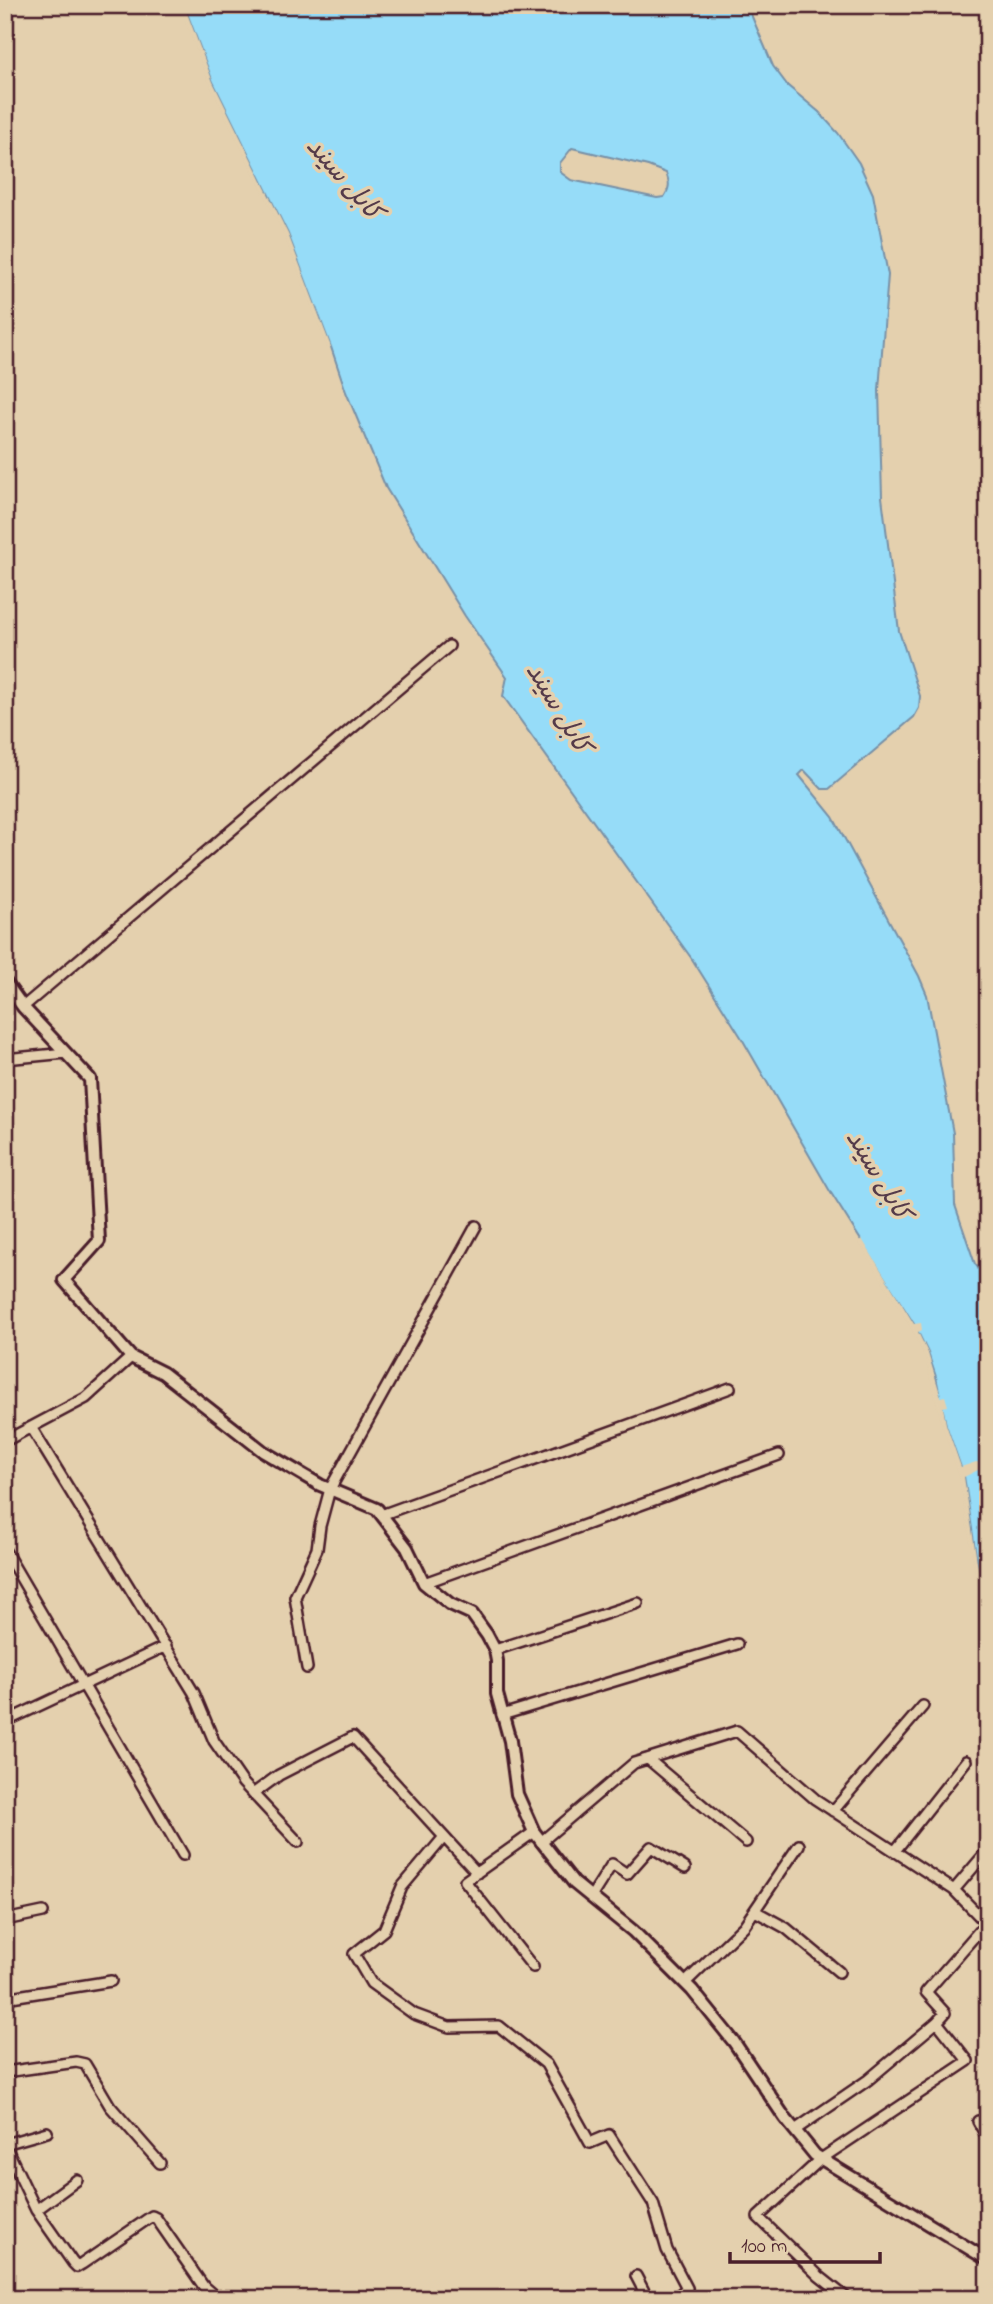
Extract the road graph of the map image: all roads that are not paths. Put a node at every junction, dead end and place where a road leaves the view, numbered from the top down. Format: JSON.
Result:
{"nodes":[{"id":1,"x":449,"y":646,"type":"dead end"},
{"id":2,"x":5,"y":982,"type":"edge"},
{"id":3,"x":23,"y":1007,"type":"junction"},
{"id":4,"x":66,"y":1053,"type":"junction"},
{"id":5,"x":5,"y":1059,"type":"edge"},
{"id":6,"x":476,"y":1226,"type":"dead end"},
{"id":7,"x":131,"y":1357,"type":"junction"},
{"id":8,"x":730,"y":1388,"type":"dead end"},
{"id":9,"x":31,"y":1427,"type":"junction"},
{"id":10,"x":5,"y":1441,"type":"edge"},
{"id":11,"x":779,"y":1455,"type":"dead end"},
{"id":12,"x":330,"y":1489,"type":"junction"},
{"id":13,"x":382,"y":1515,"type":"junction"},
{"id":14,"x":5,"y":1551,"type":"edge"},
{"id":15,"x":424,"y":1583,"type":"junction"},
{"id":16,"x":638,"y":1603,"type":"dead end"},
{"id":17,"x":737,"y":1644,"type":"dead end"},
{"id":18,"x":166,"y":1646,"type":"junction"},
{"id":19,"x":495,"y":1650,"type":"junction"},
{"id":20,"x":307,"y":1668,"type":"dead end"},
{"id":21,"x":83,"y":1685,"type":"junction"},
{"id":22,"x":923,"y":1706,"type":"dead end"},
{"id":23,"x":502,"y":1715,"type":"junction"},
{"id":24,"x":13,"y":1718,"type":"dead end"},
{"id":25,"x":648,"y":1759,"type":"junction"},
{"id":26,"x":966,"y":1761,"type":"dead end"},
{"id":27,"x":253,"y":1794,"type":"junction"},
{"id":28,"x":834,"y":1811,"type":"junction"},
{"id":29,"x":534,"y":1832,"type":"junction"},
{"id":30,"x":444,"y":1837,"type":"junction"},
{"id":31,"x":298,"y":1842,"type":"dead end"},
{"id":32,"x":541,"y":1842,"type":"junction"},
{"id":33,"x":746,"y":1842,"type":"dead end"},
{"id":34,"x":799,"y":1846,"type":"dead end"},
{"id":35,"x":988,"y":1850,"type":"edge"},
{"id":36,"x":895,"y":1851,"type":"junction"},
{"id":37,"x":183,"y":1855,"type":"dead end"},
{"id":38,"x":685,"y":1868,"type":"dead end"},
{"id":39,"x":477,"y":1873,"type":"junction"},
{"id":40,"x":954,"y":1890,"type":"junction"},
{"id":41,"x":591,"y":1897,"type":"junction"},
{"id":42,"x":755,"y":1911,"type":"junction"},
{"id":43,"x":43,"y":1912,"type":"dead end"},
{"id":44,"x":5,"y":1920,"type":"edge"},
{"id":45,"x":987,"y":1924,"type":"edge"},
{"id":46,"x":533,"y":1967,"type":"dead end"},
{"id":47,"x":838,"y":1972,"type":"dead end"},
{"id":48,"x":111,"y":1981,"type":"dead end"},
{"id":49,"x":685,"y":1983,"type":"junction"},
{"id":50,"x":5,"y":1998,"type":"edge"},
{"id":51,"x":937,"y":2022,"type":"junction"},
{"id":52,"x":5,"y":2072,"type":"edge"},
{"id":53,"x":978,"y":2121,"type":"dead end"},
{"id":54,"x":795,"y":2130,"type":"junction"},
{"id":55,"x":47,"y":2132,"type":"dead end"},
{"id":56,"x":988,"y":2139,"type":"edge"},
{"id":57,"x":5,"y":2144,"type":"edge"},
{"id":58,"x":821,"y":2159,"type":"junction"},
{"id":59,"x":160,"y":2163,"type":"dead end"},
{"id":60,"x":76,"y":2179,"type":"dead end"},
{"id":61,"x":36,"y":2210,"type":"junction"},
{"id":62,"x":988,"y":2260,"type":"edge"},
{"id":63,"x":636,"y":2276,"type":"dead end"},
{"id":64,"x":218,"y":2299,"type":"edge"},
{"id":65,"x":648,"y":2299,"type":"edge"},
{"id":66,"x":674,"y":2299,"type":"edge"},
{"id":67,"x":848,"y":2299,"type":"edge"}],
"edges":[{"from":1,"to":3,"type":"street"},
{"from":2,"to":3,"type":"street"},
{"from":3,"to":4,"type":"street"},
{"from":4,"to":5,"type":"street"},
{"from":4,"to":7,"type":"street"},
{"from":6,"to":12,"type":"street"},
{"from":7,"to":9,"type":"street"},
{"from":7,"to":12,"type":"street"},
{"from":8,"to":13,"type":"street"},
{"from":9,"to":10,"type":"street"},
{"from":9,"to":18,"type":"street"},
{"from":11,"to":15,"type":"street"},
{"from":12,"to":13,"type":"street"},
{"from":12,"to":20,"type":"street"},
{"from":13,"to":15,"type":"street"},
{"from":14,"to":21,"type":"street"},
{"from":15,"to":19,"type":"street"},
{"from":16,"to":19,"type":"street"},
{"from":17,"to":23,"type":"street"},
{"from":18,"to":21,"type":"street"},
{"from":18,"to":27,"type":"street"},
{"from":19,"to":23,"type":"street"},
{"from":21,"to":24,"type":"street"},
{"from":21,"to":37,"type":"street"},
{"from":22,"to":28,"type":"street"},
{"from":23,"to":29,"type":"street"},
{"from":25,"to":28,"type":"street"},
{"from":25,"to":32,"type":"street"},
{"from":25,"to":33,"type":"street"},
{"from":26,"to":36,"type":"street"},
{"from":27,"to":30,"type":"street"},
{"from":27,"to":31,"type":"street"},
{"from":28,"to":36,"type":"street"},
{"from":29,"to":32,"type":"street"},
{"from":29,"to":39,"type":"street"},
{"from":30,"to":39,"type":"street"},
{"from":30,"to":66,"type":"street"},
{"from":32,"to":41,"type":"street"},
{"from":34,"to":42,"type":"street"},
{"from":35,"to":40,"type":"street"},
{"from":36,"to":40,"type":"street"},
{"from":38,"to":41,"type":"street"},
{"from":39,"to":46,"type":"street"},
{"from":40,"to":45,"type":"street"},
{"from":41,"to":49,"type":"street"},
{"from":42,"to":47,"type":"street"},
{"from":42,"to":49,"type":"street"},
{"from":43,"to":44,"type":"street"},
{"from":45,"to":51,"type":"street"},
{"from":48,"to":50,"type":"street"},
{"from":49,"to":54,"type":"street"},
{"from":51,"to":54,"type":"street"},
{"from":51,"to":58,"type":"street"},
{"from":52,"to":59,"type":"street"},
{"from":53,"to":56,"type":"street"},
{"from":54,"to":58,"type":"street"},
{"from":55,"to":57,"type":"street"},
{"from":57,"to":61,"type":"street"},
{"from":58,"to":62,"type":"street"},
{"from":58,"to":67,"type":"street"},
{"from":60,"to":61,"type":"street"},
{"from":61,"to":64,"type":"street"},
{"from":63,"to":65,"type":"street"}]}
